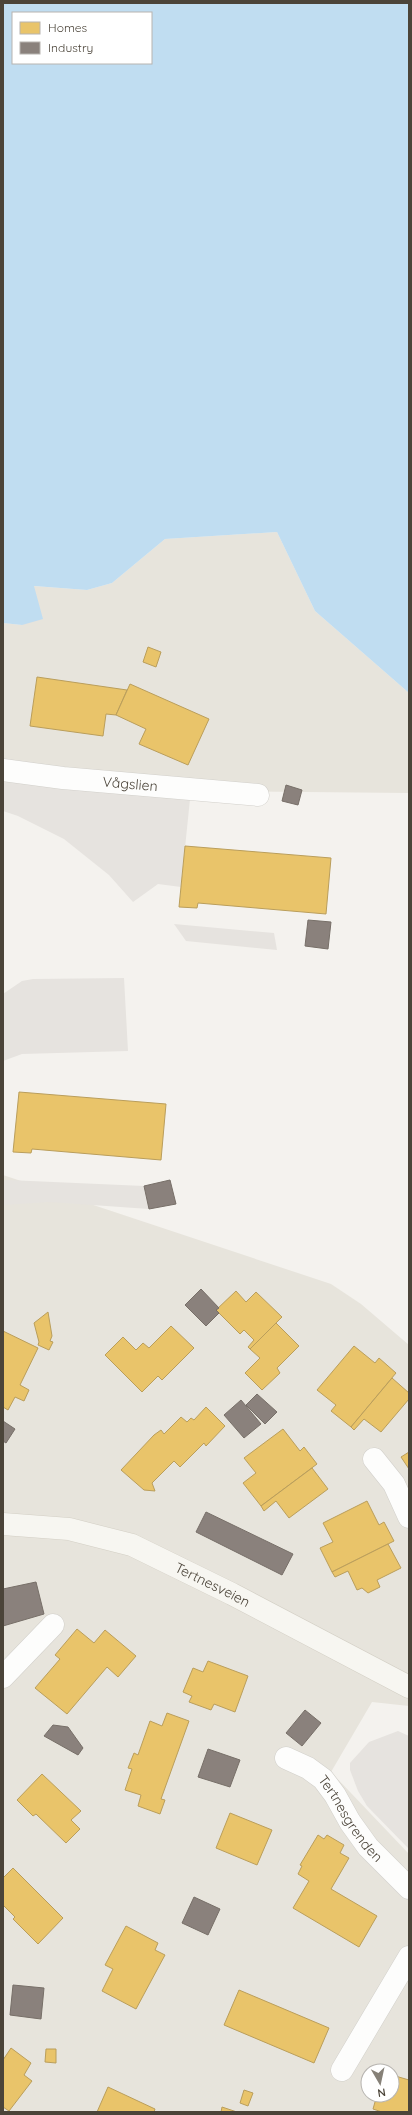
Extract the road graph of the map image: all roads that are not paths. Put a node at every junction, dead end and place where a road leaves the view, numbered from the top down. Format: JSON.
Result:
{"nodes":[{"id":1,"x":3,"y":770,"type":"edge"},
{"id":2,"x":258,"y":795,"type":"dead end"},
{"id":3,"x":374,"y":1459,"type":"dead end"},
{"id":4,"x":409,"y":1517,"type":"edge"},
{"id":5,"x":3,"y":1524,"type":"edge"},
{"id":6,"x":53,"y":1625,"type":"dead end"},
{"id":7,"x":3,"y":1677,"type":"edge"},
{"id":8,"x":409,"y":1687,"type":"edge"},
{"id":9,"x":286,"y":1758,"type":"dead end"},
{"id":10,"x":409,"y":1888,"type":"edge"},
{"id":11,"x":409,"y":1957,"type":"edge"},
{"id":12,"x":342,"y":2070,"type":"dead end"}],
"edges":[{"from":1,"to":2,"type":"street","name":"Vågslien"},
{"from":3,"to":4,"type":"street"},
{"from":5,"to":8,"type":"main road","name":"Tertnesveien"},
{"from":6,"to":7,"type":"street"},
{"from":9,"to":10,"type":"street","name":"Tertnesgrenden"},
{"from":11,"to":12,"type":"street"}]}
